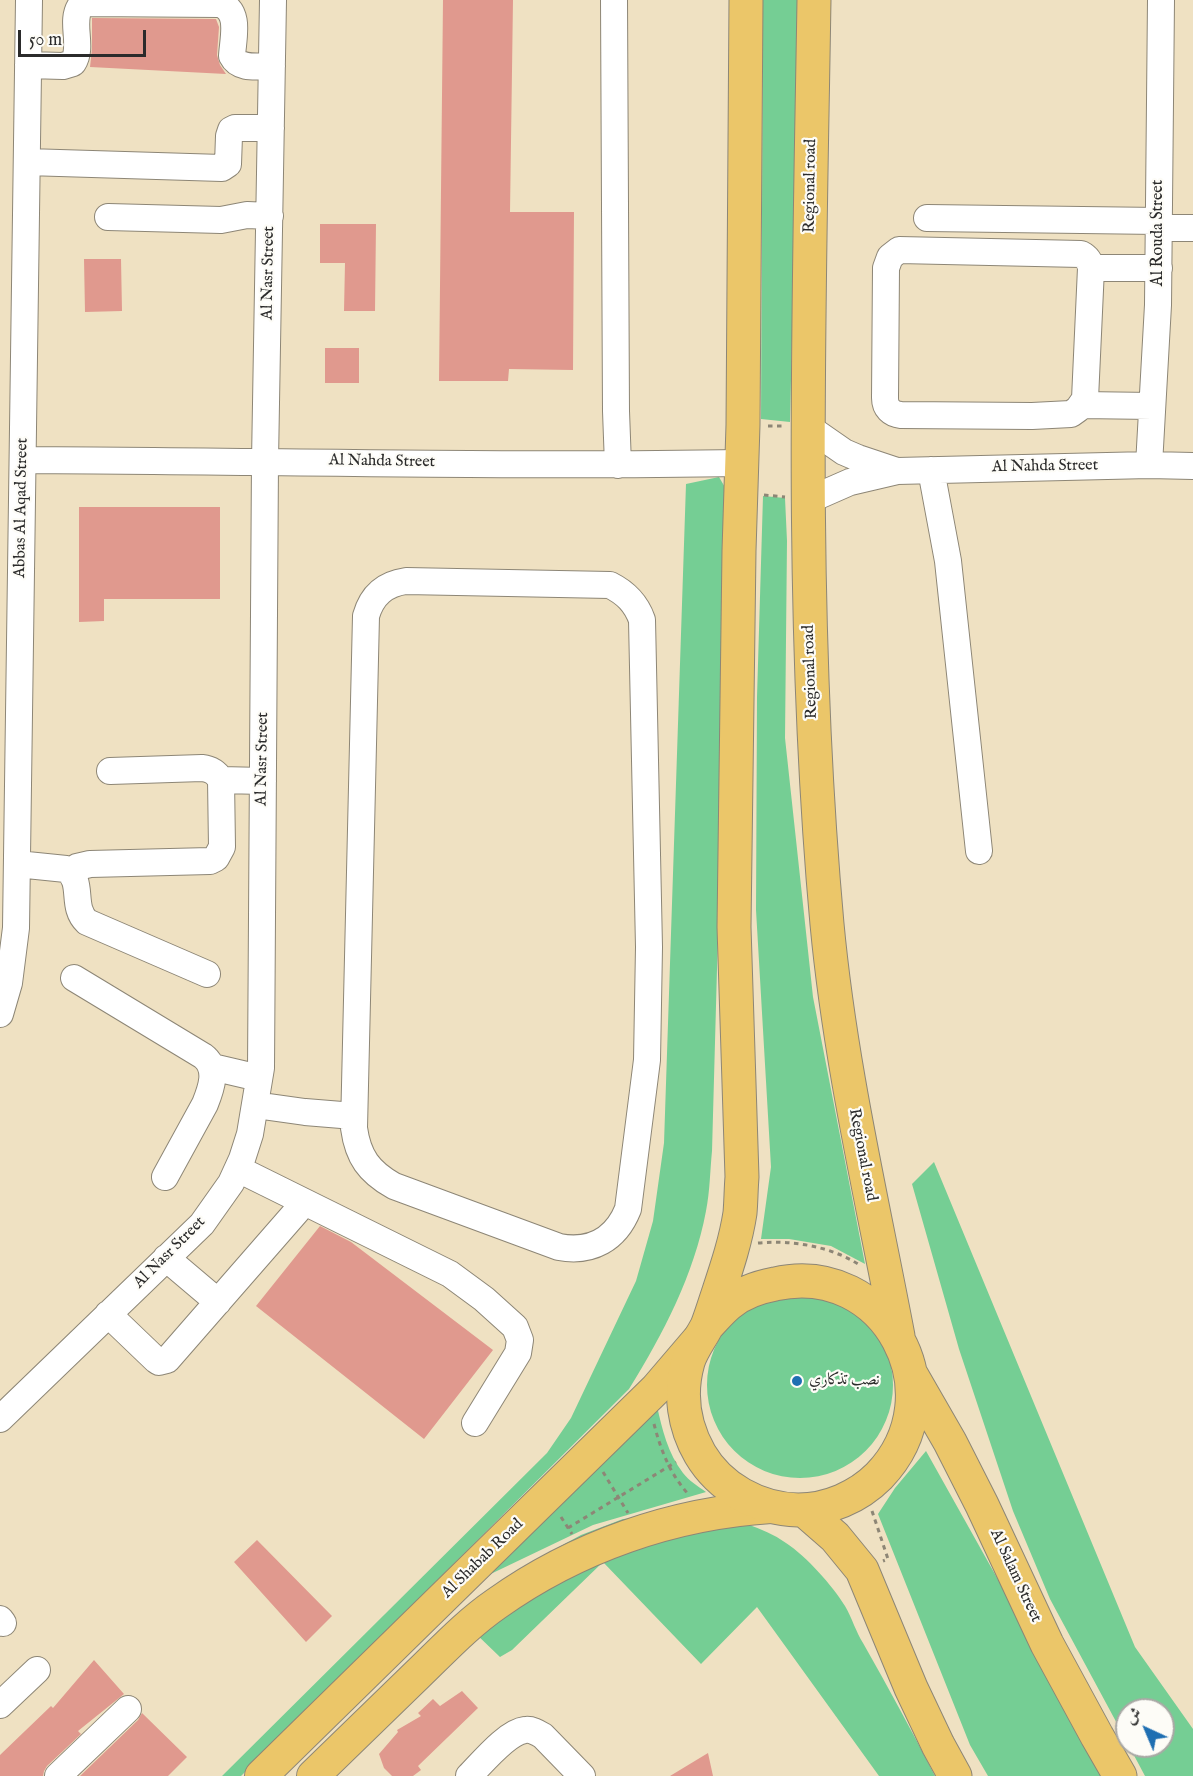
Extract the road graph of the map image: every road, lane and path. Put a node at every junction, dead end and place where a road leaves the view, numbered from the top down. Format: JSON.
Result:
{"nodes":[{"id":1,"x":29,"y":0,"type":"edge"},
{"id":2,"x":273,"y":0,"type":"edge"},
{"id":3,"x":614,"y":0,"type":"edge"},
{"id":4,"x":746,"y":0,"type":"edge"},
{"id":5,"x":814,"y":0,"type":"edge"},
{"id":6,"x":1161,"y":0,"type":"edge"},
{"id":7,"x":28,"y":66,"type":"junction"},
{"id":8,"x":272,"y":66,"type":"junction"},
{"id":9,"x":271,"y":128,"type":"junction"},
{"id":10,"x":27,"y":162,"type":"junction"},
{"id":11,"x":270,"y":216,"type":"junction"},
{"id":12,"x":108,"y":217,"type":"dead end"},
{"id":13,"x":927,"y":218,"type":"dead end"},
{"id":14,"x":1159,"y":224,"type":"junction"},
{"id":15,"x":1193,"y":228,"type":"edge"},
{"id":16,"x":1091,"y":268,"type":"junction"},
{"id":17,"x":1159,"y":268,"type":"junction"},
{"id":18,"x":1082,"y":405,"type":"junction"},
{"id":19,"x":1152,"y":406,"type":"junction"},
{"id":20,"x":742,"y":425,"type":"junction"},
{"id":21,"x":808,"y":426,"type":"junction"},
{"id":22,"x":22,"y":460,"type":"junction"},
{"id":23,"x":265,"y":461,"type":"junction"},
{"id":24,"x":618,"y":465,"type":"junction"},
{"id":25,"x":1149,"y":465,"type":"junction"},
{"id":26,"x":1193,"y":466,"type":"edge"},
{"id":27,"x":931,"y":470,"type":"junction"},
{"id":28,"x":897,"y":471,"type":"junction"},
{"id":29,"x":742,"y":478,"type":"junction"},
{"id":30,"x":809,"y":500,"type":"junction"},
{"id":31,"x":10,"y":662,"type":"edge"},
{"id":32,"x":110,"y":771,"type":"dead end"},
{"id":33,"x":221,"y":780,"type":"junction"},
{"id":34,"x":263,"y":781,"type":"junction"},
{"id":35,"x":221,"y":808,"type":"junction"},
{"id":36,"x":263,"y":809,"type":"junction"},
{"id":37,"x":979,"y":851,"type":"dead end"},
{"id":38,"x":16,"y":864,"type":"junction"},
{"id":39,"x":70,"y":872,"type":"junction"},
{"id":40,"x":207,"y":974,"type":"dead end"},
{"id":41,"x":74,"y":978,"type":"dead end"},
{"id":42,"x":0,"y":1014,"type":"edge"},
{"id":43,"x":212,"y":1067,"type":"junction"},
{"id":44,"x":259,"y":1078,"type":"junction"},
{"id":45,"x":255,"y":1104,"type":"junction"},
{"id":46,"x":354,"y":1116,"type":"junction"},
{"id":47,"x":238,"y":1169,"type":"junction"},
{"id":48,"x":165,"y":1177,"type":"dead end"},
{"id":49,"x":304,"y":1203,"type":"junction"},
{"id":50,"x":732,"y":1247,"type":"junction"},
{"id":51,"x":166,"y":1258,"type":"junction"},
{"id":52,"x":863,"y":1267,"type":"dead end"},
{"id":53,"x":218,"y":1302,"type":"junction"},
{"id":54,"x":108,"y":1314,"type":"junction"},
{"id":55,"x":703,"y":1332,"type":"junction"},
{"id":56,"x":898,"y":1338,"type":"junction"},
{"id":57,"x":912,"y":1375,"type":"junction"},
{"id":58,"x":0,"y":1419,"type":"edge"},
{"id":59,"x":475,"y":1423,"type":"dead end"},
{"id":60,"x":645,"y":1430,"type":"dead end"},
{"id":61,"x":697,"y":1449,"type":"junction"},
{"id":62,"x":669,"y":1467,"type":"junction"},
{"id":63,"x":595,"y":1478,"type":"dead end"},
{"id":64,"x":548,"y":1496,"type":"junction"},
{"id":65,"x":618,"y":1497,"type":"junction"},
{"id":66,"x":696,"y":1502,"type":"dead end"},
{"id":67,"x":771,"y":1507,"type":"junction"},
{"id":68,"x":870,"y":1507,"type":"dead end"},
{"id":69,"x":804,"y":1510,"type":"junction"},
{"id":70,"x":639,"y":1532,"type":"junction"},
{"id":71,"x":576,"y":1540,"type":"junction"},
{"id":72,"x":862,"y":1570,"type":"junction"},
{"id":73,"x":37,"y":1670,"type":"dead end"},
{"id":74,"x":0,"y":1705,"type":"edge"},
{"id":75,"x":128,"y":1709,"type":"dead end"},
{"id":76,"x":58,"y":1776,"type":"edge"},
{"id":77,"x":261,"y":1776,"type":"edge"},
{"id":78,"x":313,"y":1776,"type":"edge"},
{"id":79,"x":469,"y":1776,"type":"edge"},
{"id":80,"x":582,"y":1776,"type":"edge"},
{"id":81,"x":955,"y":1776,"type":"edge"},
{"id":82,"x":1120,"y":1776,"type":"edge"}],
"edges":[{"from":1,"to":7,"type":"street","name":"Abbas Al Aqad Street"},
{"from":2,"to":8,"type":"street","name":"Al Nasr Street"},
{"from":3,"to":24,"type":"street"},
{"from":4,"to":20,"type":"highway"},
{"from":5,"to":21,"type":"highway","name":"Regional road"},
{"from":6,"to":14,"type":"street","name":"Al Rouda Street"},
{"from":7,"to":8,"type":"street"},
{"from":7,"to":10,"type":"street","name":"Abbas Al Aqad Street"},
{"from":8,"to":9,"type":"street","name":"Al Nasr Street"},
{"from":9,"to":10,"type":"street"},
{"from":9,"to":11,"type":"street","name":"Al Nasr Street"},
{"from":10,"to":22,"type":"street","name":"Abbas Al Aqad Street"},
{"from":11,"to":12,"type":"street"},
{"from":11,"to":23,"type":"street","name":"Al Nasr Street"},
{"from":13,"to":14,"type":"street"},
{"from":14,"to":15,"type":"street"},
{"from":14,"to":17,"type":"street","name":"Al Rouda Street"},
{"from":16,"to":17,"type":"street"},
{"from":16,"to":18,"type":"street"},
{"from":16,"to":18,"type":"street"},
{"from":17,"to":19,"type":"street","name":"Al Rouda Street"},
{"from":18,"to":19,"type":"street"},
{"from":19,"to":25,"type":"street","name":"Al Rouda Street"},
{"from":20,"to":21,"type":"path"},
{"from":20,"to":29,"type":"highway"},
{"from":21,"to":28,"type":"street","name":"Al Nahda Street"},
{"from":21,"to":30,"type":"highway","name":"Regional road"},
{"from":22,"to":23,"type":"street","name":"Al Nahda Street"},
{"from":22,"to":31,"type":"street","name":"Abbas Al Aqad Street"},
{"from":23,"to":24,"type":"street","name":"Al Nahda Street"},
{"from":23,"to":34,"type":"street","name":"Al Nasr Street"},
{"from":24,"to":29,"type":"street","name":"Al Nahda Street"},
{"from":25,"to":26,"type":"street","name":"Al Nahda Street"},
{"from":25,"to":27,"type":"street","name":"Al Nahda Street"},
{"from":27,"to":28,"type":"street","name":"Al Nahda Street"},
{"from":27,"to":37,"type":"street"},
{"from":28,"to":30,"type":"street","name":"Al Nahda Street"},
{"from":29,"to":30,"type":"path"},
{"from":29,"to":50,"type":"highway"},
{"from":30,"to":56,"type":"highway","name":"Regional road"},
{"from":31,"to":38,"type":"street","name":"Abbas Al Aqad Street"},
{"from":32,"to":33,"type":"street"},
{"from":33,"to":34,"type":"street"},
{"from":33,"to":35,"type":"street"},
{"from":34,"to":36,"type":"street","name":"Al Nasr Street"},
{"from":35,"to":36,"type":"street"},
{"from":35,"to":39,"type":"street"},
{"from":36,"to":44,"type":"street","name":"Al Nasr Street"},
{"from":38,"to":39,"type":"street"},
{"from":38,"to":42,"type":"street","name":"Abbas Al Aqad Street"},
{"from":39,"to":40,"type":"street"},
{"from":41,"to":43,"type":"street"},
{"from":43,"to":44,"type":"street"},
{"from":43,"to":48,"type":"street"},
{"from":44,"to":45,"type":"street","name":"Al Nasr Street"},
{"from":45,"to":46,"type":"street"},
{"from":45,"to":47,"type":"street","name":"Al Nasr Street"},
{"from":46,"to":46,"type":"street"},
{"from":47,"to":49,"type":"street"},
{"from":47,"to":51,"type":"street","name":"Al Nasr Street"},
{"from":49,"to":53,"type":"street"},
{"from":49,"to":59,"type":"street"},
{"from":50,"to":52,"type":"path"},
{"from":50,"to":55,"type":"highway"},
{"from":51,"to":53,"type":"street"},
{"from":51,"to":54,"type":"street","name":"Al Nasr Street"},
{"from":53,"to":54,"type":"street"},
{"from":54,"to":58,"type":"street","name":"Al Nasr Street"},
{"from":55,"to":56,"type":"highway"},
{"from":55,"to":61,"type":"highway"},
{"from":55,"to":64,"type":"main road","name":"Al Shabab Road"},
{"from":56,"to":57,"type":"highway"},
{"from":57,"to":69,"type":"highway"},
{"from":57,"to":82,"type":"highway","name":"Al Salam Street"},
{"from":60,"to":62,"type":"path"},
{"from":61,"to":62,"type":"path"},
{"from":61,"to":67,"type":"highway"},
{"from":62,"to":65,"type":"path"},
{"from":62,"to":66,"type":"path"},
{"from":63,"to":65,"type":"path"},
{"from":64,"to":71,"type":"path"},
{"from":64,"to":77,"type":"main road","name":"Al Shabab Road"},
{"from":65,"to":70,"type":"path"},
{"from":65,"to":71,"type":"path"},
{"from":67,"to":69,"type":"highway"},
{"from":67,"to":70,"type":"main road"},
{"from":68,"to":72,"type":"path"},
{"from":69,"to":72,"type":"highway"},
{"from":70,"to":71,"type":"main road"},
{"from":71,"to":78,"type":"main road"},
{"from":72,"to":81,"type":"highway"},
{"from":73,"to":74,"type":"street"},
{"from":75,"to":76,"type":"street"},
{"from":79,"to":80,"type":"street"}]}
